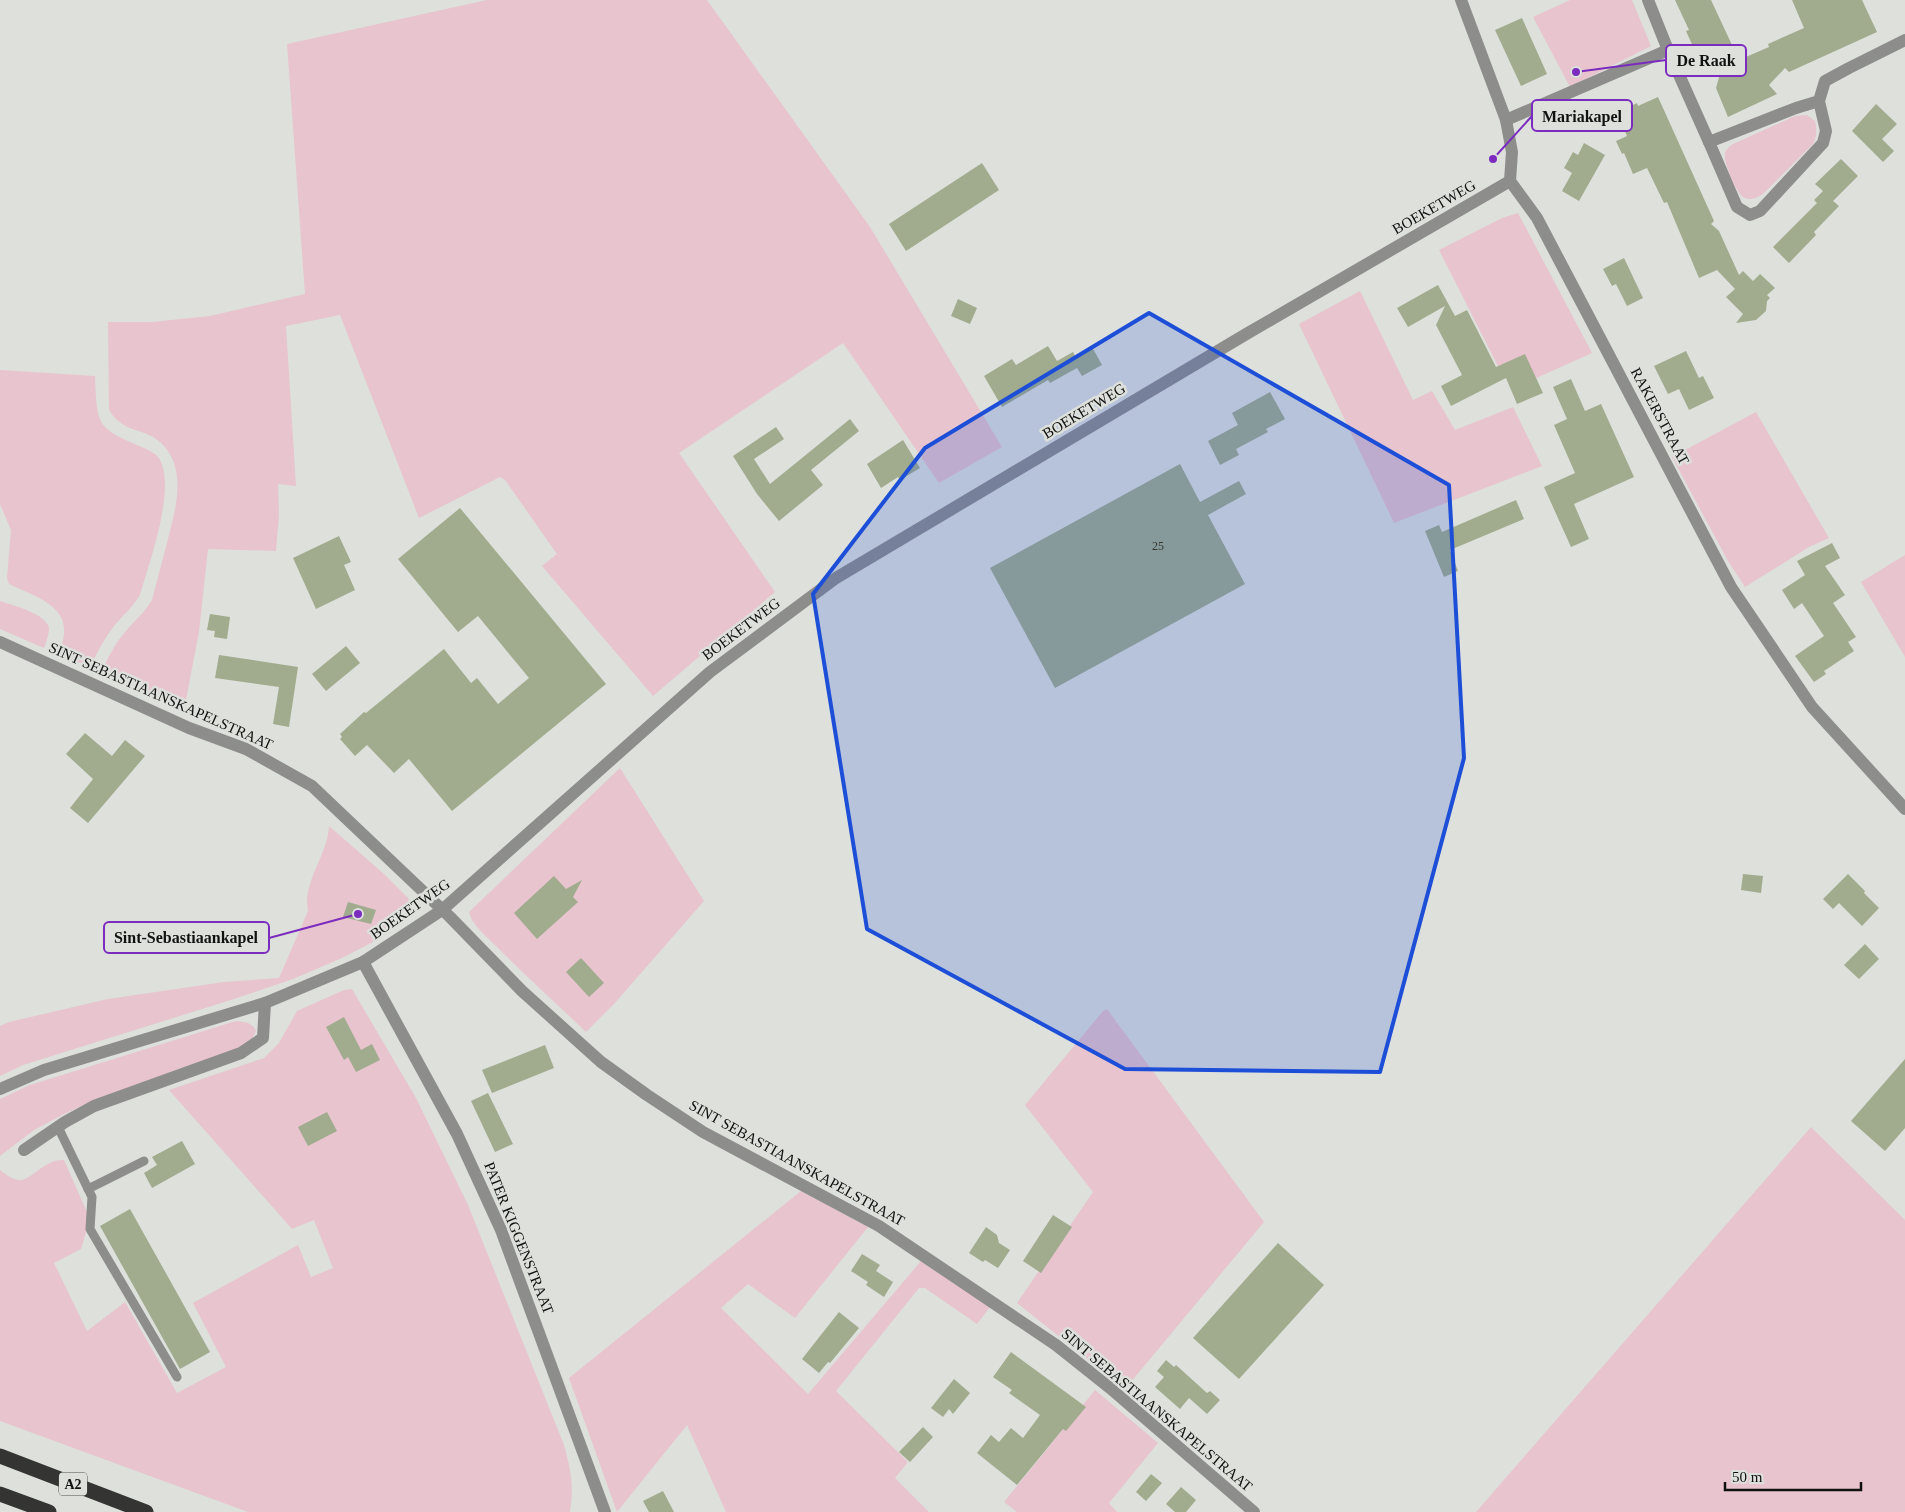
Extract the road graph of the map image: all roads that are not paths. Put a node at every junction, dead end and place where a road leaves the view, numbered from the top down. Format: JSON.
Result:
{"nodes":[{"id":1,"x":1461,"y":0,"type":"edge"},
{"id":2,"x":1648,"y":0,"type":"edge"},
{"id":3,"x":1905,"y":40,"type":"edge"},
{"id":4,"x":1668,"y":50,"type":"junction"},
{"id":5,"x":1819,"y":101,"type":"junction"},
{"id":6,"x":1506,"y":120,"type":"junction"},
{"id":7,"x":1709,"y":142,"type":"junction"},
{"id":8,"x":1510,"y":181,"type":"junction"},
{"id":9,"x":0,"y":642,"type":"edge"},
{"id":10,"x":1905,"y":809,"type":"edge"},
{"id":11,"x":442,"y":910,"type":"junction"},
{"id":12,"x":363,"y":962,"type":"junction"},
{"id":13,"x":265,"y":1003,"type":"junction"},
{"id":14,"x":0,"y":1089,"type":"edge"},
{"id":15,"x":58,"y":1127,"type":"junction"},
{"id":16,"x":24,"y":1150,"type":"dead end"},
{"id":17,"x":144,"y":1161,"type":"dead end"},
{"id":18,"x":88,"y":1189,"type":"junction"},
{"id":19,"x":177,"y":1377,"type":"dead end"},
{"id":20,"x":0,"y":1456,"type":"edge"},
{"id":21,"x":0,"y":1494,"type":"edge"},
{"id":22,"x":49,"y":1512,"type":"edge"},
{"id":23,"x":146,"y":1512,"type":"edge"},
{"id":24,"x":605,"y":1512,"type":"edge"},
{"id":25,"x":1254,"y":1512,"type":"edge"}],
"edges":[{"from":1,"to":6,"type":"street"},
{"from":2,"to":4,"type":"street"},
{"from":3,"to":5,"type":"street"},
{"from":4,"to":6,"type":"street"},
{"from":4,"to":7,"type":"street"},
{"from":5,"to":7,"type":"street"},
{"from":5,"to":7,"type":"street"},
{"from":6,"to":8,"type":"street"},
{"from":8,"to":10,"type":"street","name":"RAKERSTRAAT"},
{"from":8,"to":11,"type":"street","name":"BOEKETWEG"},
{"from":9,"to":11,"type":"street","name":"SINT SEBASTIAANSKAPELSTRAAT"},
{"from":11,"to":12,"type":"street","name":"BOEKETWEG"},
{"from":11,"to":25,"type":"street","name":"SINT SEBASTIAANSKAPELSTRAAT"},
{"from":12,"to":13,"type":"street","name":"BOEKETWEG"},
{"from":12,"to":24,"type":"street","name":"PATER KIGGENSTRAAT"},
{"from":13,"to":14,"type":"street","name":"BOEKETWEG"},
{"from":13,"to":15,"type":"street"},
{"from":15,"to":16,"type":"street"},
{"from":15,"to":18,"type":"lane"},
{"from":17,"to":18,"type":"lane"},
{"from":18,"to":19,"type":"lane"},
{"from":20,"to":23,"type":"highway","number":"A2"},
{"from":21,"to":22,"type":"highway","number":"A2"}]}
